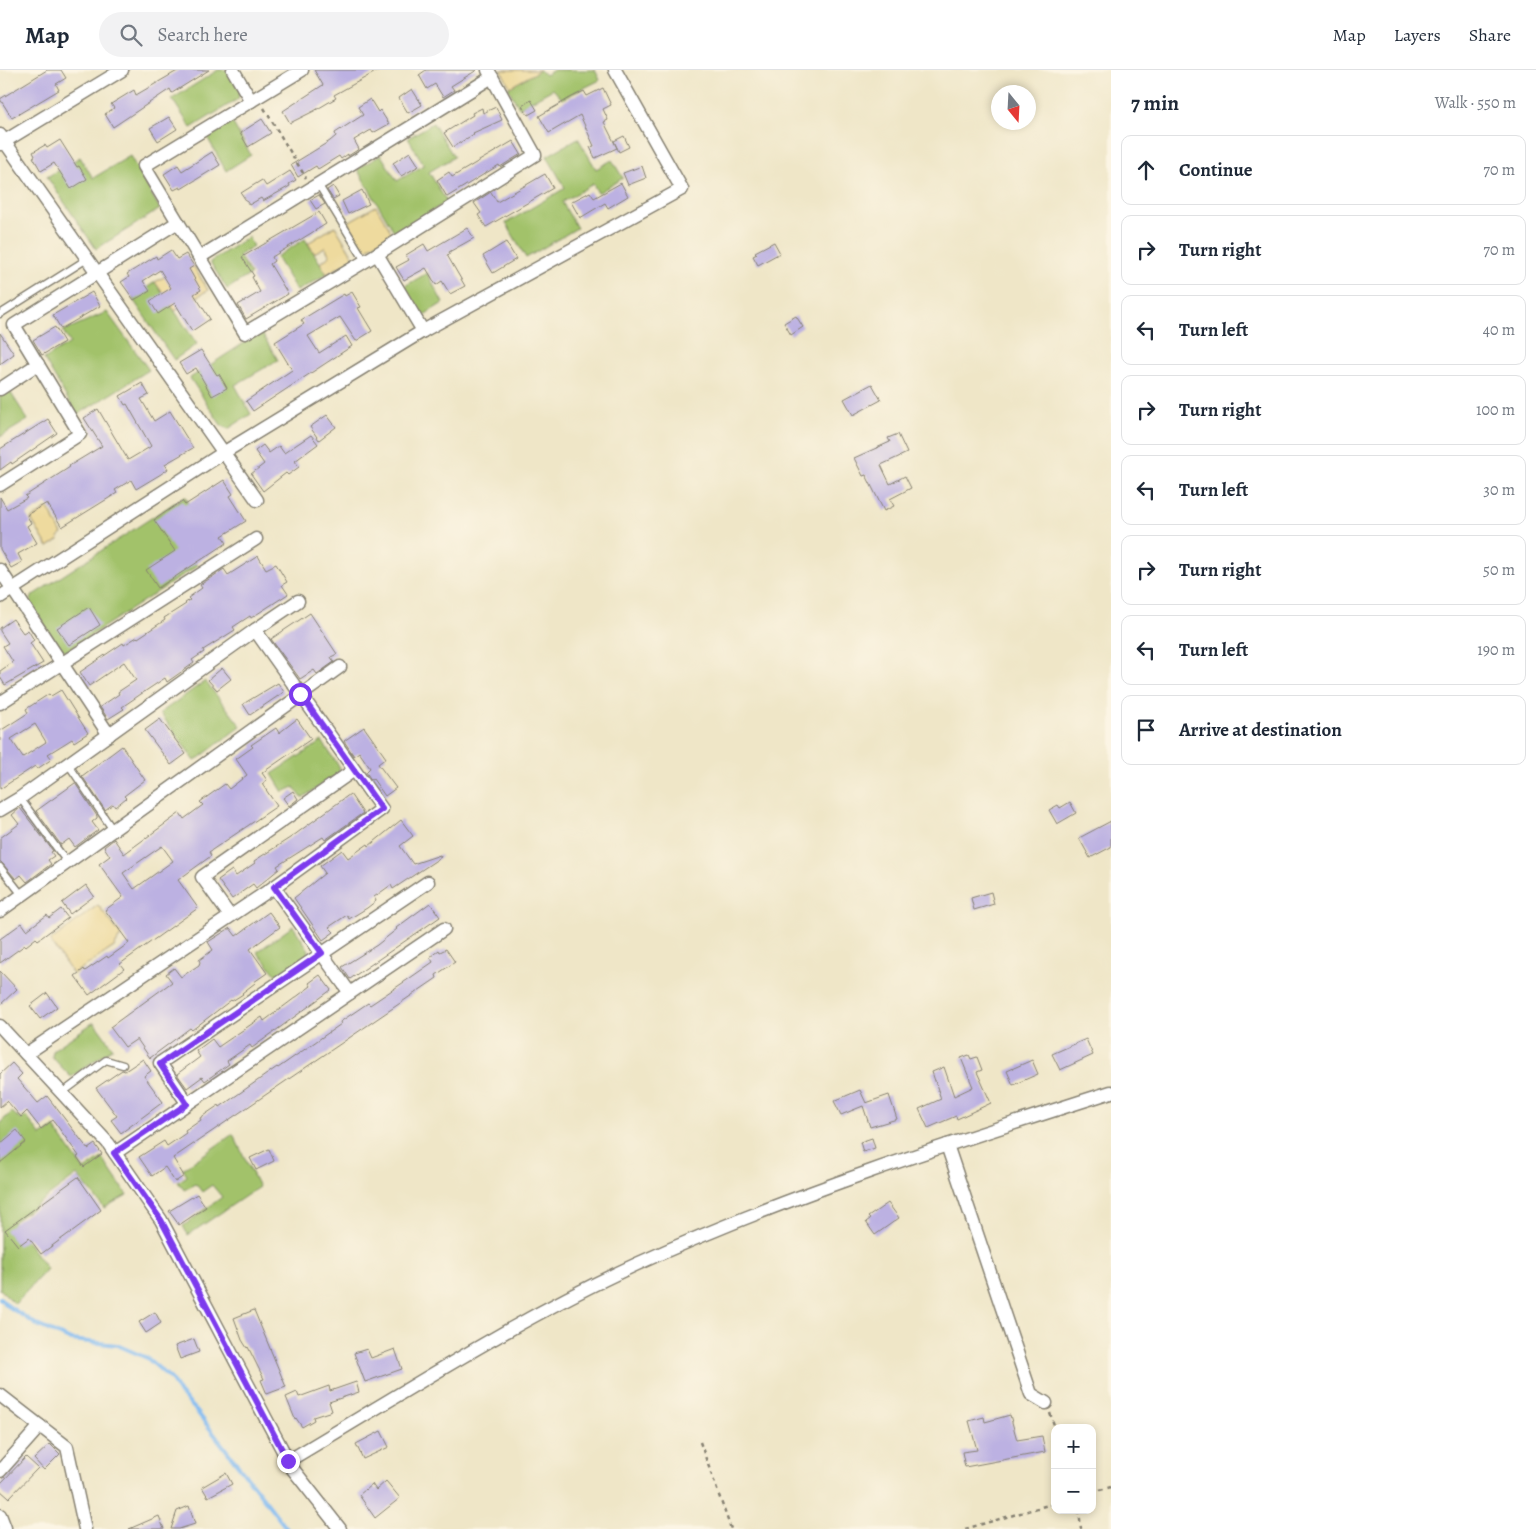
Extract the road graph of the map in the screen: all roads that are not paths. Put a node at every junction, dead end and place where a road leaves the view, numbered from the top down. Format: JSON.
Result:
{"nodes":[{"id":1,"x":122,"y":70,"type":"edge"},
{"id":2,"x":233,"y":70,"type":"edge"},
{"id":3,"x":302,"y":70,"type":"edge"},
{"id":4,"x":615,"y":70,"type":"edge"},
{"id":5,"x":490,"y":74,"type":"edge"},
{"id":6,"x":251,"y":100,"type":"junction"},
{"id":7,"x":1,"y":140,"type":"edge"},
{"id":8,"x":318,"y":184,"type":"junction"},
{"id":9,"x":178,"y":222,"type":"junction"},
{"id":10,"x":200,"y":257,"type":"junction"},
{"id":11,"x":371,"y":258,"type":"junction"},
{"id":12,"x":87,"y":259,"type":"junction"},
{"id":13,"x":96,"y":272,"type":"junction"},
{"id":14,"x":0,"y":314,"type":"edge"},
{"id":15,"x":423,"y":331,"type":"junction"},
{"id":16,"x":38,"y":364,"type":"junction"},
{"id":17,"x":0,"y":389,"type":"edge"},
{"id":18,"x":223,"y":453,"type":"junction"},
{"id":19,"x":0,"y":485,"type":"edge"},
{"id":20,"x":257,"y":500,"type":"dead end"},
{"id":21,"x":256,"y":539,"type":"dead end"},
{"id":22,"x":0,"y":570,"type":"edge"},
{"id":23,"x":12,"y":589,"type":"junction"},
{"id":24,"x":0,"y":597,"type":"edge"},
{"id":25,"x":298,"y":601,"type":"dead end"},
{"id":26,"x":255,"y":630,"type":"junction"},
{"id":27,"x":62,"y":663,"type":"junction"},
{"id":28,"x":340,"y":667,"type":"dead end"},
{"id":29,"x":300,"y":694,"type":"junction"},
{"id":30,"x":0,"y":704,"type":"edge"},
{"id":31,"x":109,"y":735,"type":"junction"},
{"id":32,"x":68,"y":764,"type":"junction"},
{"id":33,"x":354,"y":770,"type":"junction"},
{"id":34,"x":20,"y":798,"type":"junction"},
{"id":35,"x":0,"y":810,"type":"edge"},
{"id":36,"x":113,"y":830,"type":"junction"},
{"id":37,"x":67,"y":862,"type":"junction"},
{"id":38,"x":0,"y":867,"type":"edge"},
{"id":39,"x":428,"y":882,"type":"dead end"},
{"id":40,"x":274,"y":887,"type":"junction"},
{"id":41,"x":22,"y":895,"type":"junction"},
{"id":42,"x":0,"y":911,"type":"edge"},
{"id":43,"x":230,"y":916,"type":"junction"},
{"id":44,"x":444,"y":929,"type":"dead end"},
{"id":45,"x":322,"y":953,"type":"junction"},
{"id":46,"x":350,"y":993,"type":"junction"},
{"id":47,"x":0,"y":1026,"type":"edge"},
{"id":48,"x":26,"y":1054,"type":"junction"},
{"id":49,"x":123,"y":1064,"type":"dead end"},
{"id":50,"x":1111,"y":1092,"type":"edge"},
{"id":51,"x":62,"y":1093,"type":"junction"},
{"id":52,"x":187,"y":1104,"type":"junction"},
{"id":53,"x":947,"y":1145,"type":"junction"},
{"id":54,"x":114,"y":1153,"type":"junction"},
{"id":55,"x":0,"y":1394,"type":"edge"},
{"id":56,"x":1046,"y":1403,"type":"dead end"},
{"id":57,"x":40,"y":1426,"type":"junction"},
{"id":58,"x":288,"y":1461,"type":"junction"},
{"id":59,"x":0,"y":1471,"type":"edge"},
{"id":60,"x":0,"y":1515,"type":"edge"},
{"id":61,"x":4,"y":1529,"type":"edge"},
{"id":62,"x":85,"y":1529,"type":"edge"},
{"id":63,"x":340,"y":1529,"type":"edge"}],
"edges":[{"from":1,"to":7,"type":"street"},
{"from":2,"to":6,"type":"street"},
{"from":3,"to":6,"type":"street"},
{"from":4,"to":15,"type":"street"},
{"from":5,"to":8,"type":"street"},
{"from":5,"to":11,"type":"street"},
{"from":6,"to":9,"type":"street"},
{"from":7,"to":12,"type":"street"},
{"from":8,"to":10,"type":"street"},
{"from":8,"to":11,"type":"lane"},
{"from":9,"to":10,"type":"street"},
{"from":9,"to":13,"type":"street"},
{"from":10,"to":11,"type":"street"},
{"from":11,"to":15,"type":"street"},
{"from":12,"to":13,"type":"street"},
{"from":12,"to":14,"type":"lane"},
{"from":13,"to":16,"type":"street"},
{"from":13,"to":18,"type":"street"},
{"from":15,"to":18,"type":"street"},
{"from":16,"to":17,"type":"street"},
{"from":16,"to":19,"type":"street"},
{"from":18,"to":20,"type":"street"},
{"from":18,"to":23,"type":"street"},
{"from":21,"to":27,"type":"street"},
{"from":22,"to":23,"type":"street"},
{"from":23,"to":24,"type":"street"},
{"from":23,"to":27,"type":"street"},
{"from":25,"to":26,"type":"street"},
{"from":26,"to":29,"type":"street"},
{"from":26,"to":31,"type":"street"},
{"from":27,"to":30,"type":"street"},
{"from":27,"to":31,"type":"street"},
{"from":28,"to":29,"type":"street"},
{"from":29,"to":33,"type":"street"},
{"from":29,"to":36,"type":"street"},
{"from":31,"to":32,"type":"street"},
{"from":32,"to":34,"type":"street"},
{"from":32,"to":36,"type":"lane"},
{"from":33,"to":40,"type":"street"},
{"from":33,"to":43,"type":"street"},
{"from":34,"to":35,"type":"street"},
{"from":34,"to":37,"type":"lane"},
{"from":36,"to":37,"type":"street"},
{"from":37,"to":41,"type":"street"},
{"from":38,"to":41,"type":"lane"},
{"from":39,"to":45,"type":"street"},
{"from":40,"to":43,"type":"street"},
{"from":40,"to":45,"type":"street"},
{"from":41,"to":42,"type":"street"},
{"from":43,"to":48,"type":"street"},
{"from":44,"to":46,"type":"street"},
{"from":45,"to":46,"type":"street"},
{"from":45,"to":52,"type":"street"},
{"from":46,"to":52,"type":"street"},
{"from":47,"to":48,"type":"street"},
{"from":48,"to":51,"type":"street"},
{"from":49,"to":51,"type":"lane"},
{"from":50,"to":53,"type":"street"},
{"from":51,"to":54,"type":"street"},
{"from":52,"to":54,"type":"street"},
{"from":53,"to":56,"type":"street"},
{"from":53,"to":58,"type":"street"},
{"from":54,"to":58,"type":"street"},
{"from":55,"to":57,"type":"street"},
{"from":57,"to":59,"type":"street"},
{"from":57,"to":62,"type":"street"},
{"from":58,"to":63,"type":"street"},
{"from":60,"to":61,"type":"street"}]}
